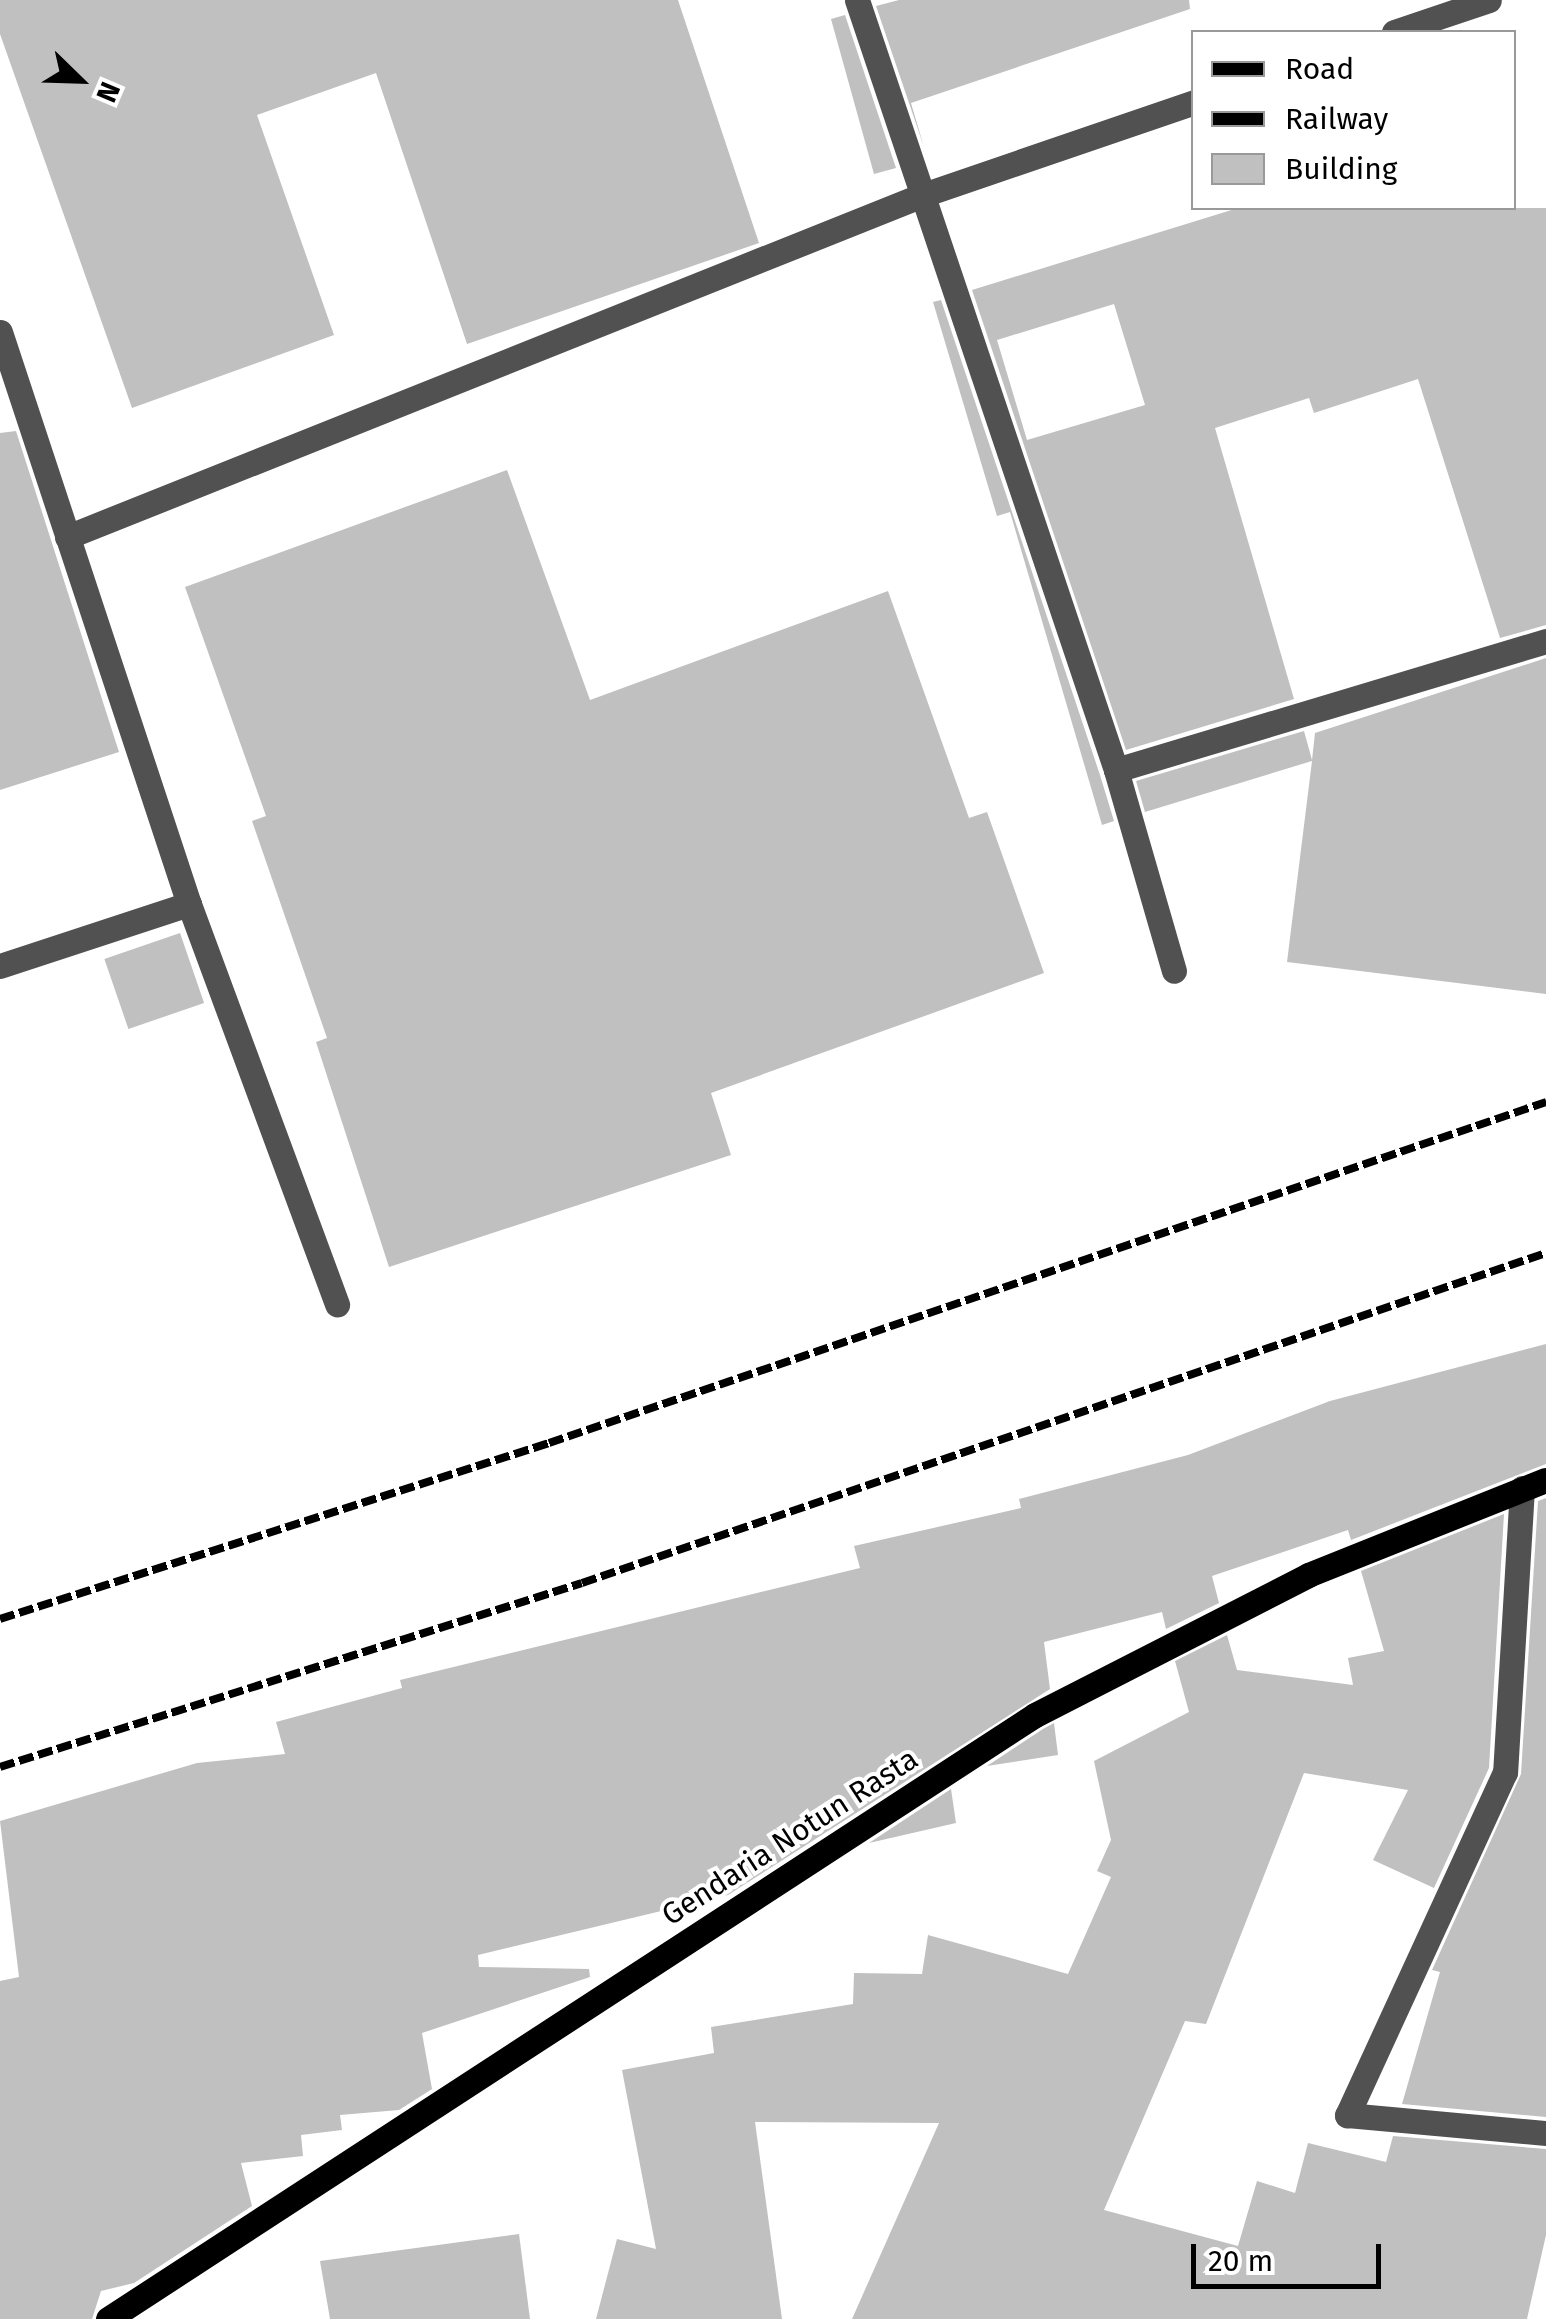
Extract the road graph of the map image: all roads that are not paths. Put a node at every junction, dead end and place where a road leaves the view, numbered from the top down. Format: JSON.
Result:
{"nodes":[{"id":1,"x":856,"y":0,"type":"edge"},
{"id":2,"x":1489,"y":0,"type":"edge"},
{"id":3,"x":1400,"y":30,"type":"edge"},
{"id":4,"x":1191,"y":103,"type":"edge"},
{"id":5,"x":920,"y":196,"type":"junction"},
{"id":6,"x":2,"y":346,"type":"edge"},
{"id":7,"x":67,"y":537,"type":"junction"},
{"id":8,"x":1546,"y":641,"type":"edge"},
{"id":9,"x":1116,"y":770,"type":"junction"},
{"id":10,"x":190,"y":904,"type":"junction"},
{"id":11,"x":0,"y":966,"type":"edge"},
{"id":12,"x":1174,"y":970,"type":"dead end"},
{"id":13,"x":337,"y":1304,"type":"dead end"},
{"id":14,"x":1534,"y":1484,"type":"edge"},
{"id":15,"x":1546,"y":2133,"type":"edge"},
{"id":16,"x":108,"y":2319,"type":"edge"}],
"edges":[{"from":1,"to":5,"type":"street"},
{"from":2,"to":3,"type":"street"},
{"from":4,"to":5,"type":"street"},
{"from":5,"to":7,"type":"street"},
{"from":5,"to":9,"type":"street"},
{"from":6,"to":7,"type":"street"},
{"from":7,"to":10,"type":"street"},
{"from":8,"to":9,"type":"street"},
{"from":9,"to":12,"type":"street"},
{"from":10,"to":11,"type":"street"},
{"from":10,"to":13,"type":"street"},
{"from":14,"to":15,"type":"street"},
{"from":14,"to":16,"type":"main road","name":"Gendaria Notun Rasta"}]}
